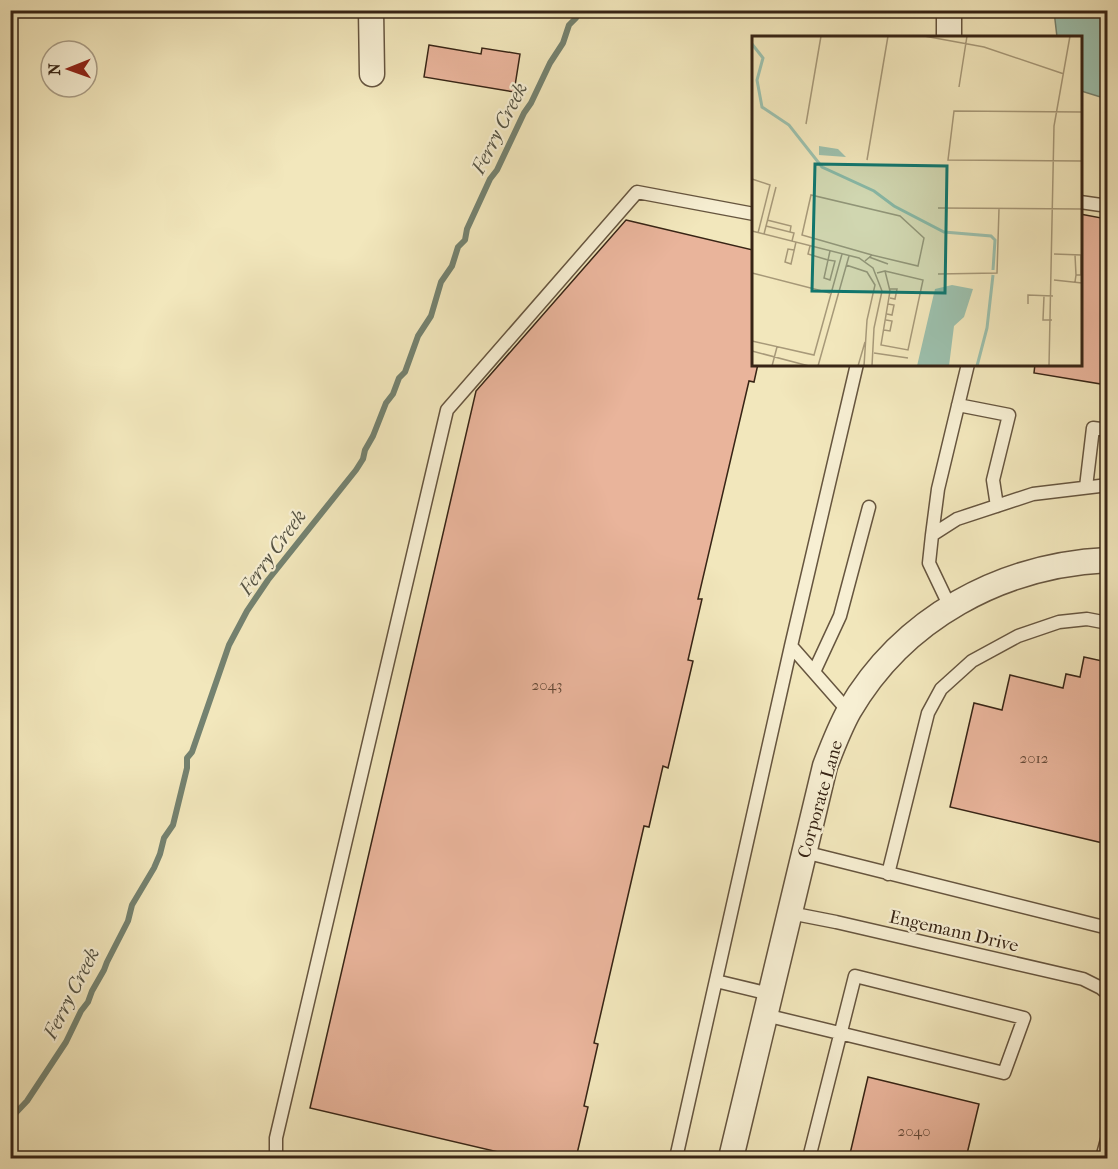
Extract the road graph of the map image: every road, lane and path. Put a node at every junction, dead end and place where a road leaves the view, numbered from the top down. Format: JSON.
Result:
{"nodes":[{"id":1,"x":371,"y":10,"type":"edge"},
{"id":2,"x":950,"y":10,"type":"edge"},
{"id":3,"x":949,"y":36,"type":"edge"},
{"id":4,"x":372,"y":74,"type":"dead end"},
{"id":5,"x":1082,"y":202,"type":"edge"},
{"id":6,"x":1107,"y":206,"type":"edge"},
{"id":7,"x":752,"y":214,"type":"edge"},
{"id":8,"x":857,"y":366,"type":"edge"},
{"id":9,"x":968,"y":366,"type":"edge"},
{"id":10,"x":958,"y":405,"type":"junction"},
{"id":11,"x":1107,"y":430,"type":"edge"},
{"id":12,"x":1107,"y":485,"type":"edge"},
{"id":13,"x":1086,"y":488,"type":"junction"},
{"id":14,"x":997,"y":506,"type":"junction"},
{"id":15,"x":869,"y":507,"type":"dead end"},
{"id":16,"x":932,"y":535,"type":"junction"},
{"id":17,"x":1107,"y":560,"type":"edge"},
{"id":18,"x":950,"y":607,"type":"junction"},
{"id":19,"x":1107,"y":622,"type":"edge"},
{"id":20,"x":791,"y":646,"type":"junction"},
{"id":21,"x":813,"y":672,"type":"junction"},
{"id":22,"x":849,"y":712,"type":"junction"},
{"id":23,"x":804,"y":852,"type":"junction"},
{"id":24,"x":888,"y":874,"type":"junction"},
{"id":25,"x":790,"y":913,"type":"junction"},
{"id":26,"x":1107,"y":928,"type":"edge"},
{"id":27,"x":716,"y":981,"type":"junction"},
{"id":28,"x":1107,"y":994,"type":"edge"},
{"id":29,"x":768,"y":1005,"type":"junction"},
{"id":30,"x":840,"y":1034,"type":"junction"},
{"id":31,"x":1107,"y":1136,"type":"edge"},
{"id":32,"x":276,"y":1158,"type":"edge"},
{"id":33,"x":676,"y":1158,"type":"edge"},
{"id":34,"x":731,"y":1158,"type":"edge"},
{"id":35,"x":808,"y":1158,"type":"edge"},
{"id":36,"x":1102,"y":1158,"type":"edge"}],
"edges":[{"from":1,"to":4,"type":"street"},
{"from":2,"to":3,"type":"street"},
{"from":5,"to":6,"type":"lane"},
{"from":7,"to":32,"type":"lane"},
{"from":8,"to":20,"type":"lane"},
{"from":9,"to":10,"type":"lane"},
{"from":10,"to":14,"type":"lane"},
{"from":10,"to":16,"type":"lane"},
{"from":11,"to":13,"type":"lane"},
{"from":12,"to":13,"type":"lane"},
{"from":13,"to":14,"type":"lane"},
{"from":14,"to":16,"type":"lane"},
{"from":15,"to":21,"type":"lane"},
{"from":16,"to":18,"type":"lane"},
{"from":17,"to":18,"type":"street","name":"Corporate Lane"},
{"from":18,"to":22,"type":"street","name":"Corporate Lane"},
{"from":19,"to":24,"type":"lane"},
{"from":20,"to":21,"type":"lane"},
{"from":20,"to":27,"type":"lane"},
{"from":21,"to":22,"type":"lane"},
{"from":22,"to":23,"type":"street","name":"Corporate Lane"},
{"from":23,"to":24,"type":"lane"},
{"from":23,"to":25,"type":"street","name":"Corporate Lane"},
{"from":24,"to":26,"type":"lane"},
{"from":25,"to":28,"type":"lane","name":"Engemann Drive"},
{"from":25,"to":29,"type":"street","name":"Corporate Lane"},
{"from":27,"to":29,"type":"lane"},
{"from":27,"to":33,"type":"lane"},
{"from":29,"to":30,"type":"lane"},
{"from":29,"to":34,"type":"street","name":"Corporate Lane"},
{"from":30,"to":30,"type":"lane"},
{"from":30,"to":35,"type":"lane"},
{"from":31,"to":36,"type":"lane"}]}
